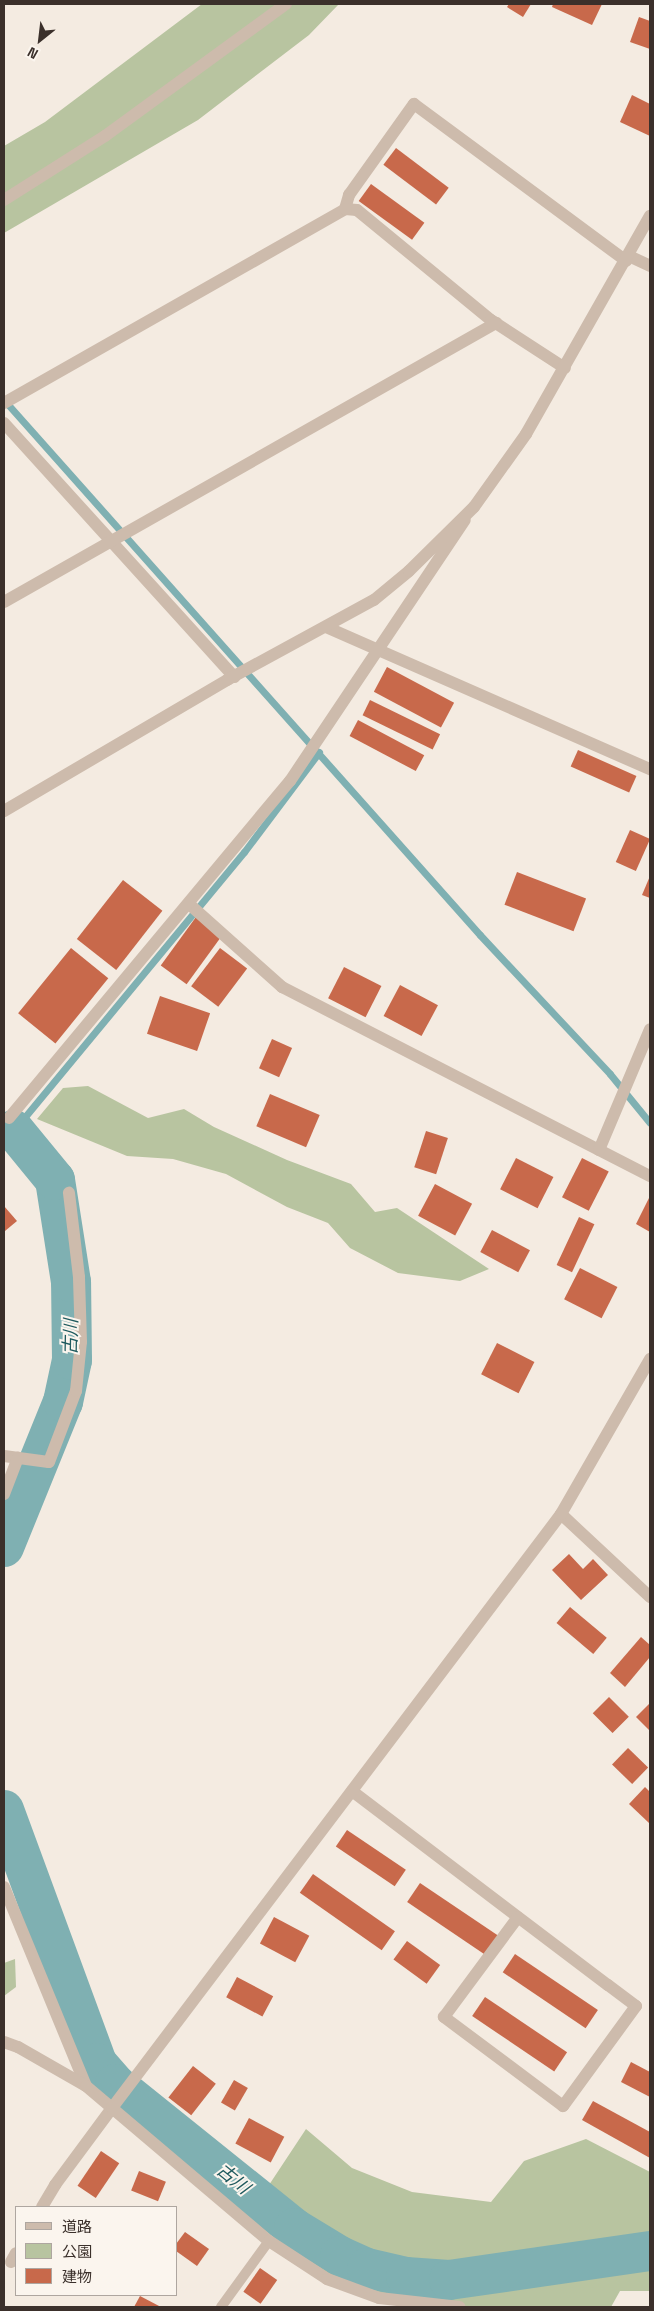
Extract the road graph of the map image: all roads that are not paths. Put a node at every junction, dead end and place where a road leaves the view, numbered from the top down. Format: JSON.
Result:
{"nodes":[{"id":1,"x":286,"y":4,"type":"edge"},
{"id":2,"x":4,"y":200,"type":"edge"},
{"id":3,"x":345,"y":209,"type":"junction"},
{"id":4,"x":650,"y":216,"type":"edge"},
{"id":5,"x":627,"y":258,"type":"junction"},
{"id":6,"x":650,"y":266,"type":"edge"},
{"id":7,"x":496,"y":323,"type":"junction"},
{"id":8,"x":565,"y":368,"type":"junction"},
{"id":9,"x":9,"y":400,"type":"edge"},
{"id":10,"x":4,"y":423,"type":"edge"},
{"id":11,"x":474,"y":507,"type":"junction"},
{"id":12,"x":111,"y":541,"type":"junction"},
{"id":13,"x":4,"y":602,"type":"edge"},
{"id":14,"x":326,"y":627,"type":"junction"},
{"id":15,"x":376,"y":649,"type":"junction"},
{"id":16,"x":234,"y":677,"type":"junction"},
{"id":17,"x":650,"y":770,"type":"edge"},
{"id":18,"x":4,"y":811,"type":"edge"},
{"id":19,"x":189,"y":904,"type":"junction"},
{"id":20,"x":650,"y":1029,"type":"edge"},
{"id":21,"x":9,"y":1118,"type":"dead end"},
{"id":22,"x":598,"y":1150,"type":"junction"},
{"id":23,"x":650,"y":1176,"type":"edge"},
{"id":24,"x":69,"y":1193,"type":"dead end"},
{"id":25,"x":650,"y":1359,"type":"edge"},
{"id":26,"x":4,"y":1456,"type":"edge"},
{"id":27,"x":18,"y":1458,"type":"junction"},
{"id":28,"x":4,"y":1494,"type":"edge"},
{"id":29,"x":561,"y":1514,"type":"junction"},
{"id":30,"x":650,"y":1597,"type":"edge"},
{"id":31,"x":352,"y":1791,"type":"junction"},
{"id":32,"x":4,"y":1887,"type":"edge"},
{"id":33,"x":518,"y":1917,"type":"junction"},
{"id":34,"x":4,"y":2042,"type":"edge"},
{"id":35,"x":86,"y":2086,"type":"junction"},
{"id":36,"x":112,"y":2108,"type":"junction"},
{"id":37,"x":43,"y":2206,"type":"edge"},
{"id":38,"x":269,"y":2241,"type":"junction"},
{"id":39,"x":221,"y":2307,"type":"edge"},
{"id":40,"x":460,"y":2307,"type":"edge"}],
"edges":[{"from":1,"to":2,"type":"street"},
{"from":3,"to":5,"type":"street"},
{"from":3,"to":7,"type":"street"},
{"from":3,"to":9,"type":"street"},
{"from":4,"to":5,"type":"street"},
{"from":5,"to":6,"type":"street"},
{"from":5,"to":8,"type":"street"},
{"from":7,"to":8,"type":"street"},
{"from":7,"to":12,"type":"street"},
{"from":8,"to":11,"type":"street"},
{"from":10,"to":12,"type":"street"},
{"from":11,"to":14,"type":"street"},
{"from":11,"to":15,"type":"street"},
{"from":12,"to":13,"type":"street"},
{"from":12,"to":16,"type":"street"},
{"from":14,"to":15,"type":"street"},
{"from":14,"to":16,"type":"street"},
{"from":15,"to":17,"type":"street"},
{"from":15,"to":19,"type":"street"},
{"from":16,"to":18,"type":"street"},
{"from":19,"to":21,"type":"street"},
{"from":19,"to":22,"type":"street"},
{"from":20,"to":22,"type":"street"},
{"from":22,"to":23,"type":"street"},
{"from":24,"to":27,"type":"street"},
{"from":25,"to":29,"type":"street"},
{"from":26,"to":27,"type":"street"},
{"from":27,"to":28,"type":"street"},
{"from":29,"to":30,"type":"street"},
{"from":29,"to":31,"type":"street"},
{"from":31,"to":33,"type":"street"},
{"from":31,"to":36,"type":"street"},
{"from":32,"to":35,"type":"street"},
{"from":33,"to":33,"type":"street"},
{"from":34,"to":35,"type":"street"},
{"from":35,"to":36,"type":"street"},
{"from":36,"to":37,"type":"street"},
{"from":36,"to":38,"type":"street"},
{"from":38,"to":39,"type":"lane"},
{"from":38,"to":40,"type":"street"}]}
